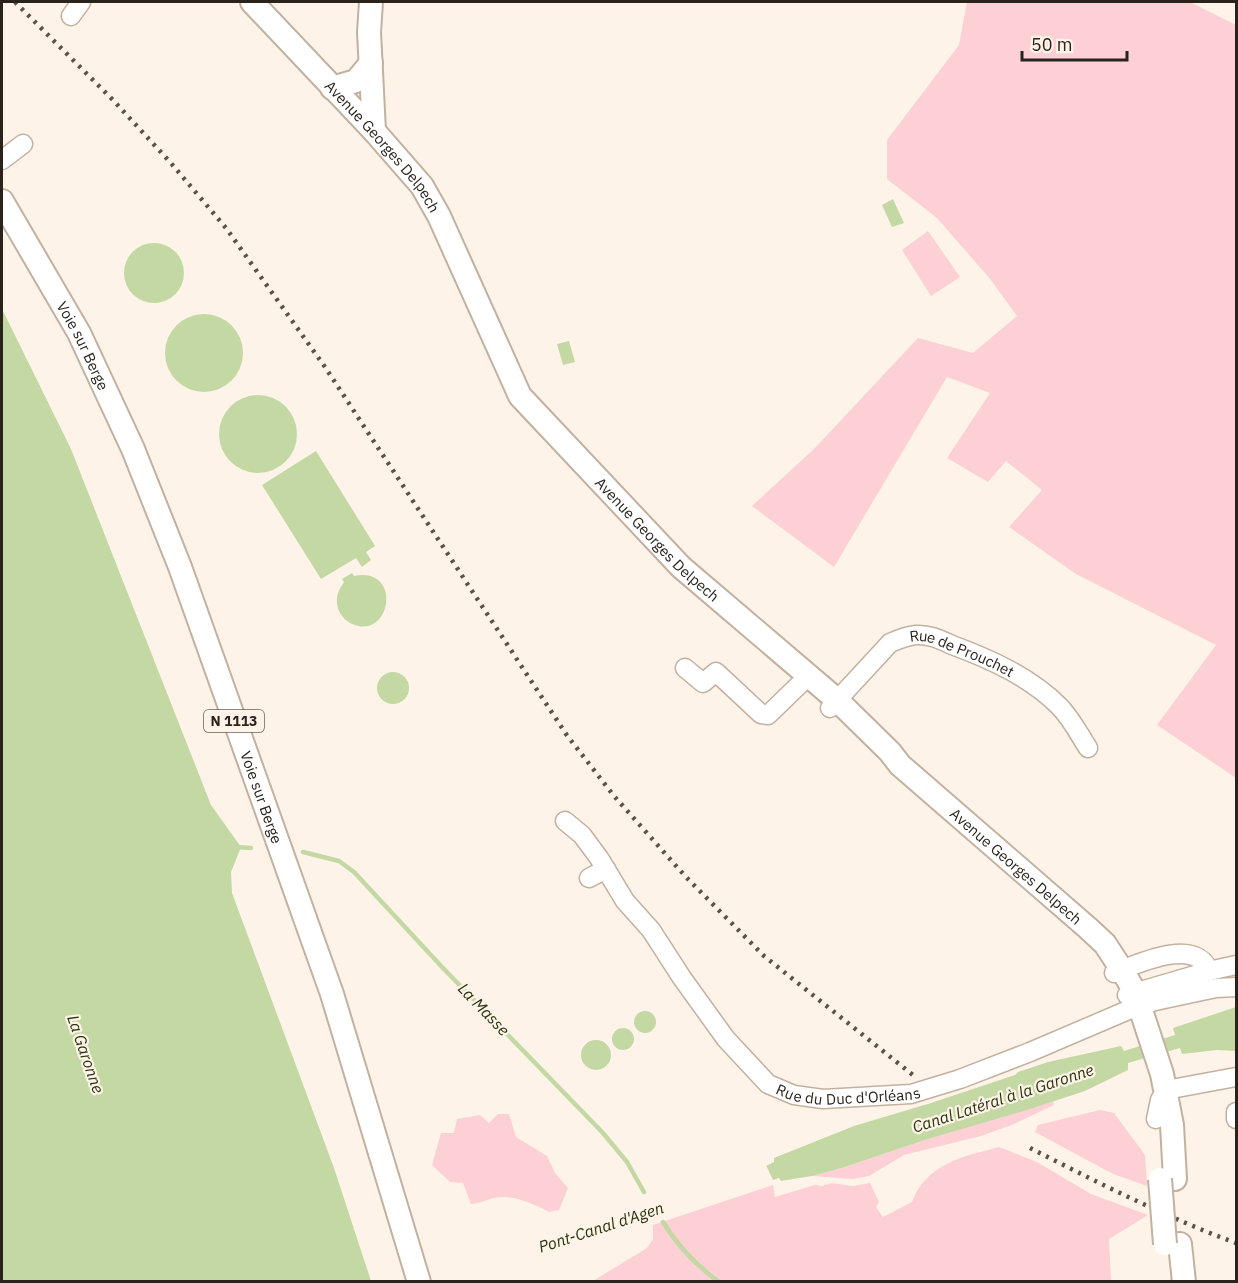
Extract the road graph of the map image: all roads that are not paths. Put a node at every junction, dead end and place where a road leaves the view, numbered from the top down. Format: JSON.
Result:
{"nodes":[{"id":1,"x":252,"y":2,"type":"edge"},
{"id":2,"x":371,"y":2,"type":"edge"},
{"id":3,"x":371,"y":63,"type":"junction"},
{"id":4,"x":356,"y":81,"type":"junction"},
{"id":5,"x":332,"y":88,"type":"junction"},
{"id":6,"x":352,"y":109,"type":"junction"},
{"id":7,"x":374,"y":131,"type":"junction"},
{"id":8,"x":23,"y":144,"type":"dead end"},
{"id":9,"x":2,"y":160,"type":"edge"},
{"id":10,"x":2,"y":201,"type":"edge"},
{"id":11,"x":520,"y":396,"type":"junction"},
{"id":12,"x":685,"y":668,"type":"dead end"},
{"id":13,"x":801,"y":682,"type":"junction"},
{"id":14,"x":833,"y":704,"type":"junction"},
{"id":15,"x":1088,"y":748,"type":"dead end"},
{"id":16,"x":565,"y":821,"type":"dead end"},
{"id":17,"x":1073,"y":923,"type":"junction"},
{"id":18,"x":1236,"y":965,"type":"edge"},
{"id":19,"x":1209,"y":970,"type":"junction"},
{"id":20,"x":1118,"y":972,"type":"junction"},
{"id":21,"x":1236,"y":987,"type":"edge"},
{"id":22,"x":1137,"y":1005,"type":"junction"},
{"id":23,"x":1236,"y":1077,"type":"edge"},
{"id":24,"x":1164,"y":1085,"type":"junction"},
{"id":25,"x":1236,"y":1112,"type":"edge"},
{"id":26,"x":1236,"y":1119,"type":"edge"},
{"id":27,"x":1173,"y":1244,"type":"junction"},
{"id":28,"x":419,"y":1281,"type":"edge"},
{"id":29,"x":1169,"y":1281,"type":"edge"},
{"id":30,"x":1184,"y":1281,"type":"edge"}],
"edges":[{"from":1,"to":5,"type":"main road","name":"Avenue Georges Delpech"},
{"from":2,"to":3,"type":"main road"},
{"from":3,"to":4,"type":"main road"},
{"from":3,"to":7,"type":"main road"},
{"from":4,"to":5,"type":"main road"},
{"from":4,"to":6,"type":"main road"},
{"from":5,"to":6,"type":"main road","name":"Avenue Georges Delpech"},
{"from":6,"to":7,"type":"main road","name":"Avenue Georges Delpech"},
{"from":7,"to":11,"type":"main road","name":"Avenue Georges Delpech"},
{"from":8,"to":9,"type":"street"},
{"from":10,"to":28,"type":"main road","name":"Voie sur Berge","number":"N 1113"},
{"from":11,"to":13,"type":"main road"},
{"from":11,"to":14,"type":"main road","name":"Avenue Georges Delpech"},
{"from":12,"to":13,"type":"street"},
{"from":13,"to":14,"type":"main road"},
{"from":14,"to":15,"type":"street","name":"Rue de Prouchet"},
{"from":14,"to":17,"type":"main road","name":"Avenue Georges Delpech"},
{"from":16,"to":22,"type":"street","name":"Rue du Duc d'Orléans"},
{"from":17,"to":20,"type":"main road","name":"Avenue Georges Delpech"},
{"from":17,"to":22,"type":"main road"},
{"from":18,"to":19,"type":"street"},
{"from":19,"to":20,"type":"street"},
{"from":19,"to":22,"type":"street"},
{"from":20,"to":22,"type":"main road","name":"Avenue Georges Delpech"},
{"from":21,"to":22,"type":"street"},
{"from":22,"to":24,"type":"main road"},
{"from":23,"to":24,"type":"street"},
{"from":24,"to":27,"type":"main road"},
{"from":25,"to":26,"type":"street"},
{"from":27,"to":29,"type":"main road"},
{"from":27,"to":30,"type":"main road"}]}
